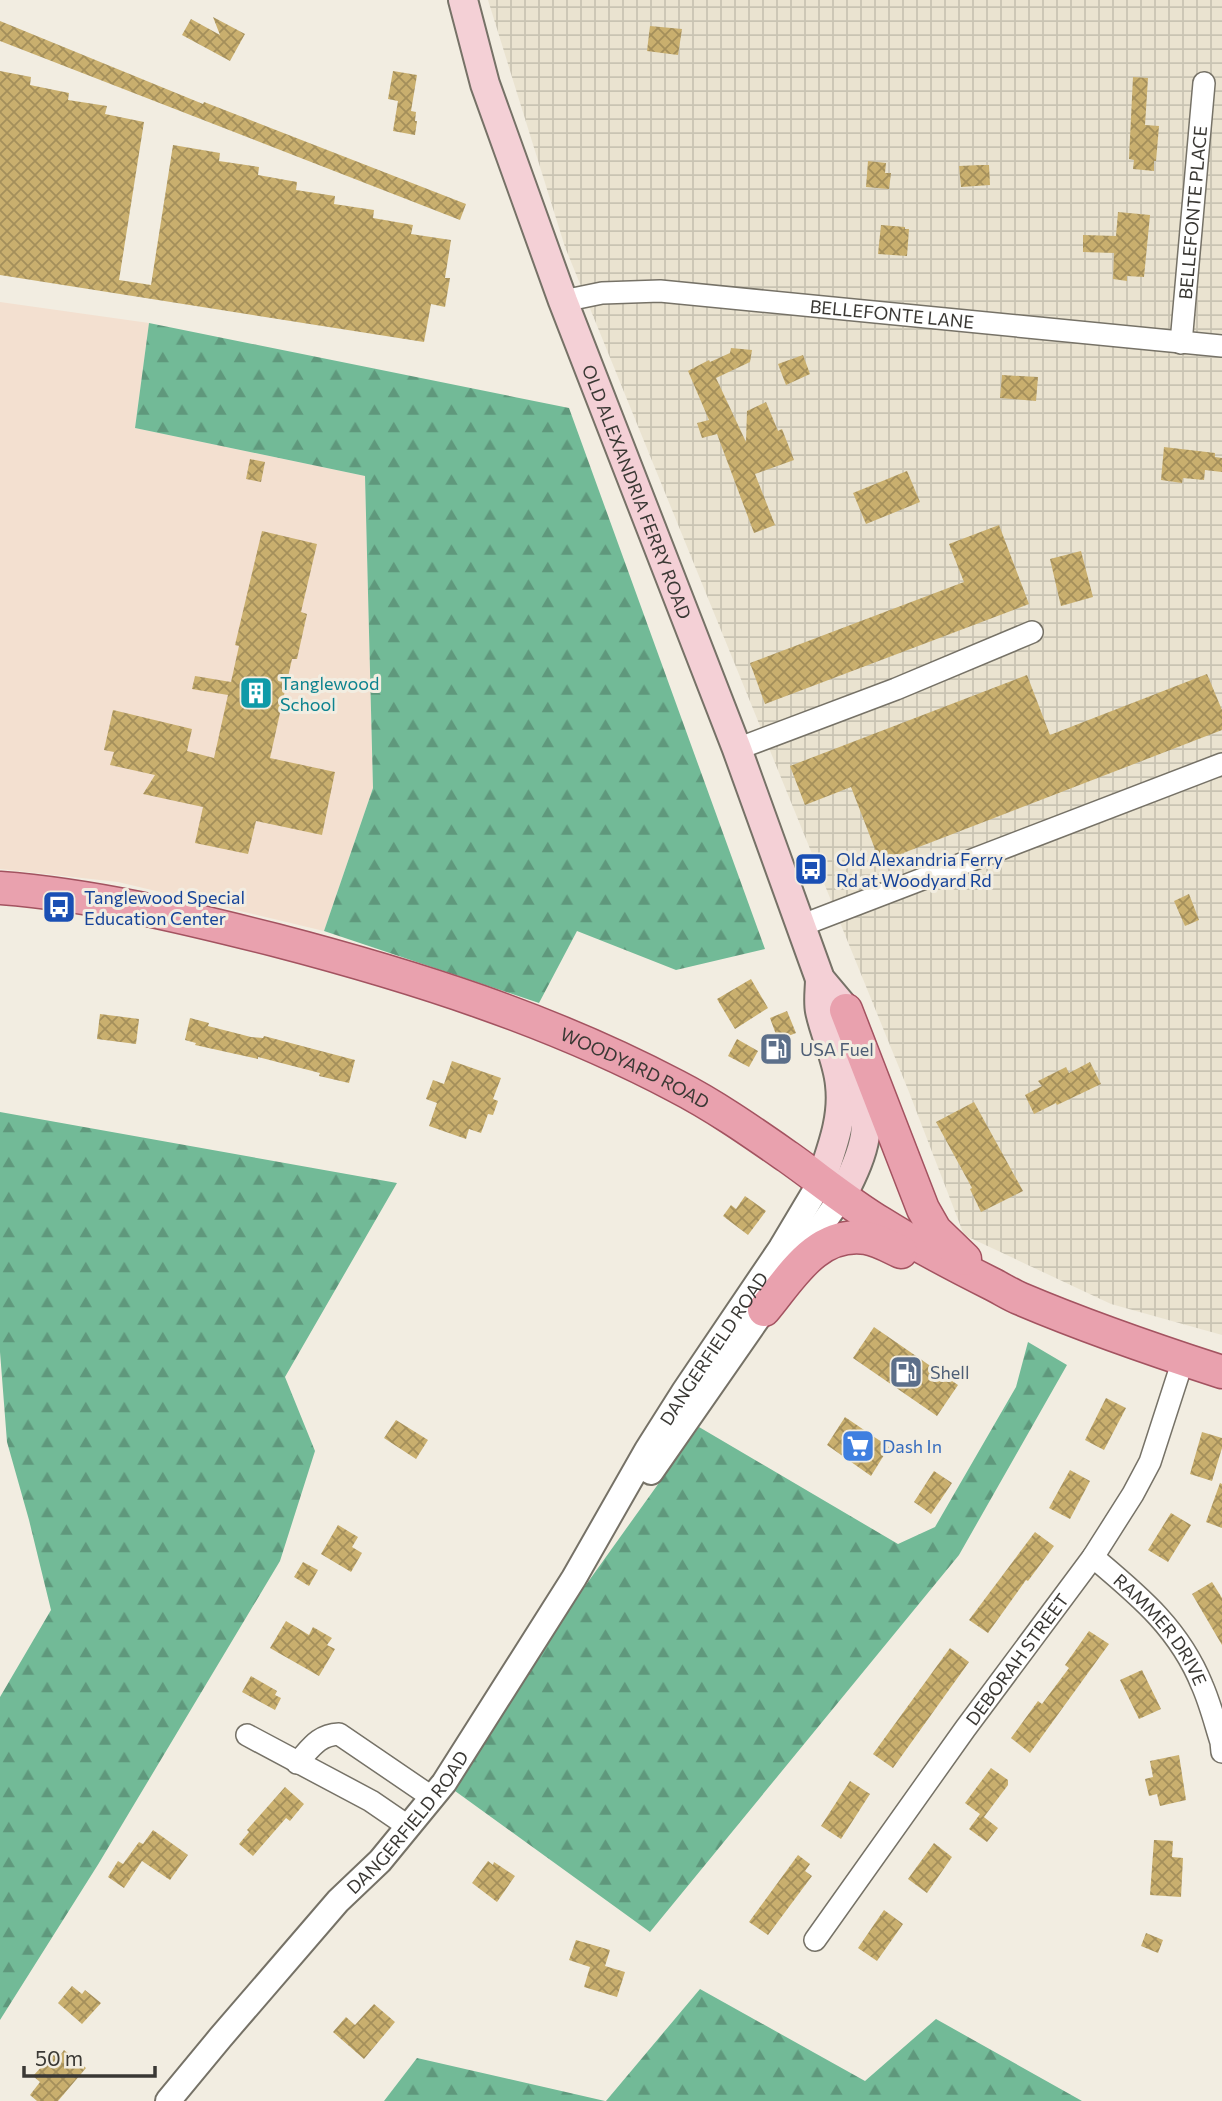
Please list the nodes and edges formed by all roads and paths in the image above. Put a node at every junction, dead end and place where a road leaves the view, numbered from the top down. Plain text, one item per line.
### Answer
1 (463, 0) edge
2 (1204, 83) dead end
3 (563, 301) junction
4 (1181, 343) junction
5 (1222, 346) edge
6 (1032, 632) dead end
7 (737, 749) junction
8 (1222, 764) edge
9 (0, 888) edge
10 (800, 926) junction
11 (820, 979) junction
12 (846, 1010) junction
13 (831, 1189) junction
14 (998, 1287) junction
15 (764, 1310) junction
16 (1183, 1360) junction
17 (1222, 1372) edge
18 (610, 1517) junction
19 (1093, 1557) junction
20 (247, 1735) dead end
21 (1222, 1752) edge
22 (297, 1763) junction
23 (433, 1798) junction
24 (409, 1827) junction
25 (815, 1940) dead end
26 (168, 2101) edge

1 - 3 main road, OLD ALEXANDRIA FERRY ROAD
2 - 4 street, BELLEFONTE PLACE
3 - 4 street, BELLEFONTE LANE
3 - 7 main road, OLD ALEXANDRIA FERRY ROAD
4 - 5 street, BELLEFONTE LANE
6 - 7 street
7 - 10 main road, OLD ALEXANDRIA FERRY ROAD
8 - 10 street
9 - 13 main road, WOODYARD ROAD
10 - 11 main road, OLD ALEXANDRIA FERRY ROAD
11 - 12 main road, OLD ALEXANDRIA FERRY ROAD
11 - 13 main road, OLD ALEXANDRIA FERRY ROAD
12 - 13 main road, OLD ALEXANDRIA FERRY ROAD
12 - 14 main road
13 - 14 main road, WOODYARD ROAD
13 - 15 street, DANGERFIELD ROAD
13 - 18 street, DANGERFIELD ROAD
14 - 15 main road
14 - 16 main road, WOODYARD ROAD
15 - 18 street, DANGERFIELD ROAD
16 - 17 main road, WOODYARD ROAD
16 - 19 street, DEBORAH STREET
18 - 23 street, DANGERFIELD ROAD
19 - 21 street, RAMMER DRIVE
19 - 25 street, DEBORAH STREET
20 - 22 street
22 - 23 street
22 - 24 street
23 - 24 street, DANGERFIELD ROAD
24 - 26 street, DANGERFIELD ROAD

